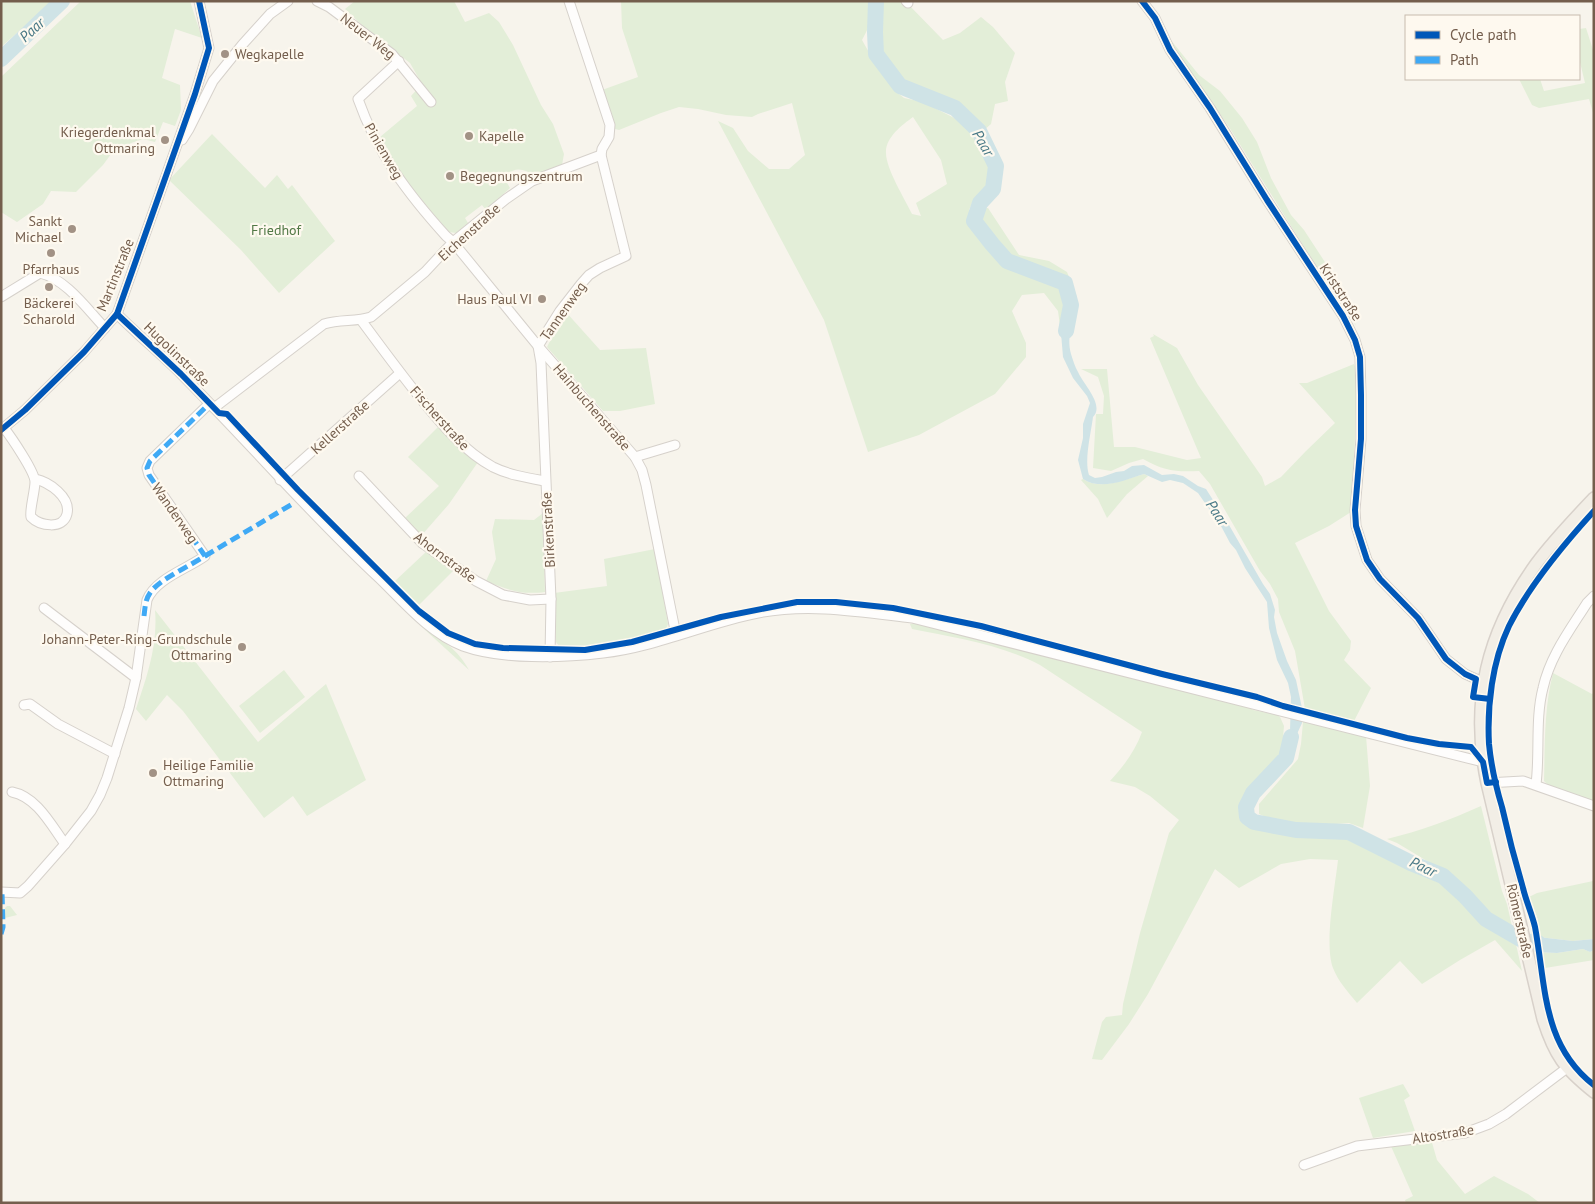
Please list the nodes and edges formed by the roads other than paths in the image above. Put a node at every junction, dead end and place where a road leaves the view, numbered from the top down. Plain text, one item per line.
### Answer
1 (199, 1) edge
2 (288, 1) edge
3 (317, 1) edge
4 (569, 1) edge
5 (1142, 1) edge
6 (399, 61) junction
7 (431, 102) dead end
8 (173, 153) junction
9 (601, 155) junction
10 (454, 242) junction
11 (1, 297) edge
12 (116, 314) junction
13 (361, 320) junction
14 (105, 328) junction
15 (538, 346) junction
16 (400, 373) junction
17 (542, 403) joint
18 (211, 406) junction
19 (3, 429) edge
20 (675, 445) dead end
21 (635, 457) junction
22 (359, 476) dead end
23 (35, 479) junction
24 (280, 480) junction
25 (545, 481) junction
26 (1594, 498) edge
27 (1594, 596) edge
28 (551, 598) junction
29 (44, 608) dead end
30 (676, 635) junction
31 (550, 657) junction
32 (136, 678) junction
33 (1483, 682) junction
34 (24, 705) dead end
35 (115, 754) junction
36 (1482, 762) junction
37 (1487, 783) junction
38 (1536, 784) junction
39 (12, 792) dead end
40 (1594, 806) edge
41 (65, 844) junction
42 (1, 892) edge
43 (1567, 1068) junction
44 (1594, 1092) edge
45 (1304, 1165) dead end

1 - 8 street, Martinstraße
2 - 8 street
3 - 6 street, Neuer Weg
4 - 9 street
5 - 33 street, Kriststraße
6 - 7 street, Neuer Weg
6 - 10 street, Pinienweg
8 - 12 street, Martinstraße
9 - 10 street, Eichenstraße
9 - 15 street, Tannenweg
10 - 13 street, Eichenstraße
10 - 15 street, Hainbuchenstraße
11 - 14 street
12 - 14 street, Martinstraße
12 - 18 street, Hugolinstraße
13 - 16 street, Fischerstraße
13 - 18 street, Eichenstraße
14 - 19 street, Martinstraße
15 - 17 street, Tannenweg
15 - 21 street, Hainbuchenstraße
16 - 24 street, Kellerstraße
16 - 25 street, Fischerstraße
17 - 25 street, Birkenstraße
18 - 24 street, Hugolinstraße
18 - 32 street, Wanderweg
19 - 23 street
20 - 21 street, Hainbuchenstraße
21 - 30 street, Hainbuchenstraße
22 - 28 street, Ahornstraße
23 - 23 street
24 - 31 street, Hugolinstraße
25 - 28 street, Birkenstraße
26 - 33 main road, Römerstraße
27 - 38 street
28 - 31 street, Birkenstraße
29 - 32 street
30 - 31 street, Hugolinstraße
30 - 36 street, Hugolinstraße
32 - 35 street, Wanderweg
33 - 36 main road, Römerstraße
34 - 35 street
35 - 41 street, Wanderweg
36 - 37 main road, Römerstraße
37 - 38 street
37 - 43 main road, Römerstraße
38 - 40 street
39 - 41 street
41 - 42 street, Wanderweg
43 - 44 main road, Römerstraße
43 - 45 street, Altostraße

